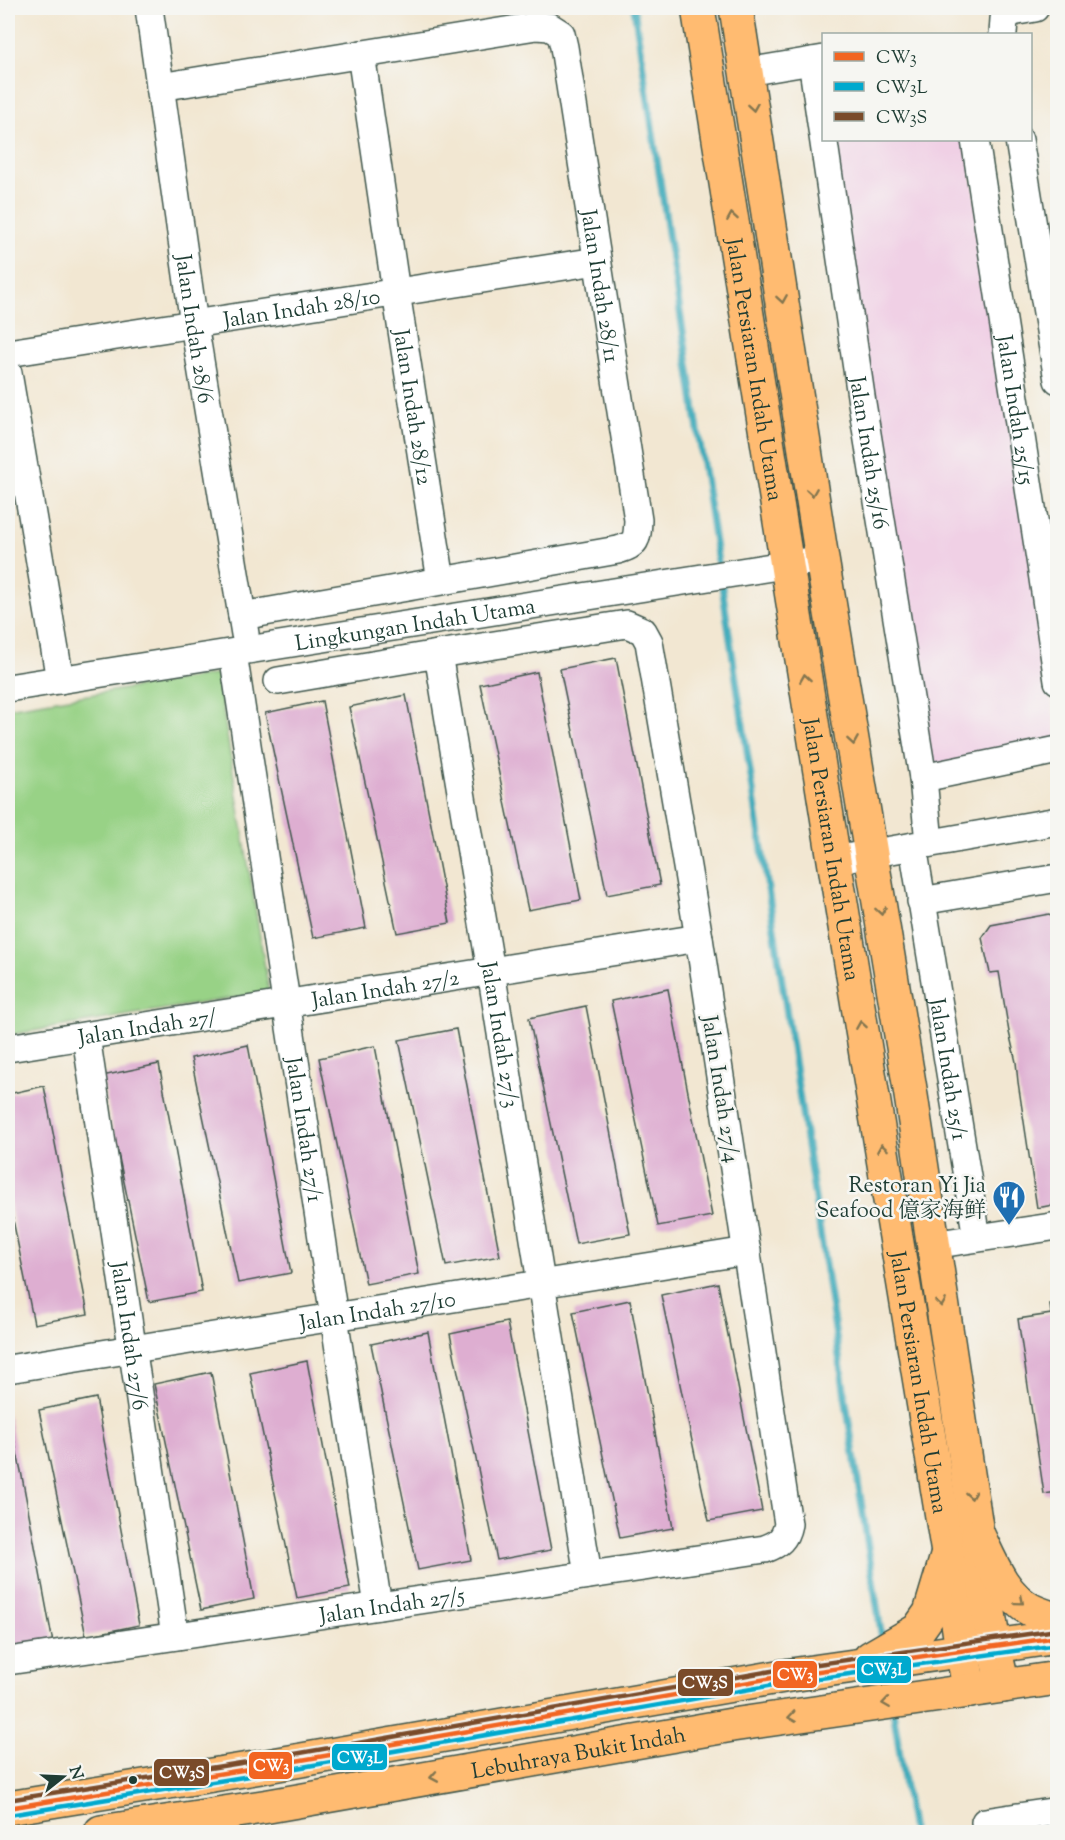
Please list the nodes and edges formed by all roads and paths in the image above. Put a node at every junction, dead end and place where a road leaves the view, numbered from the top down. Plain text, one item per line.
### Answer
1 (149, 8) edge
2 (698, 8) edge
3 (736, 8) edge
4 (1035, 8) edge
5 (1002, 33) edge
6 (361, 54) junction
7 (818, 60) edge
8 (747, 72) junction
9 (160, 87) junction
10 (822, 92) edge
11 (828, 141) edge
12 (975, 141) edge
13 (1019, 141) edge
14 (597, 261) junction
15 (1050, 290) edge
16 (396, 292) junction
17 (194, 324) junction
18 (8, 353) edge
19 (8, 374) edge
20 (1058, 380) edge
21 (822, 559) junction
22 (787, 565) junction
23 (441, 581) junction
24 (242, 616) junction
25 (240, 652) junction
26 (438, 654) junction
27 (60, 680) junction
28 (278, 681) dead end
29 (1058, 681) edge
30 (8, 688) edge
31 (1058, 750) edge
32 (923, 778) junction
33 (1058, 821) edge
34 (921, 844) junction
35 (871, 853) junction
36 (834, 860) junction
37 (1058, 879) edge
38 (921, 901) junction
39 (699, 938) junction
40 (491, 971) junction
41 (286, 1004) junction
42 (86, 1036) junction
43 (8, 1048) edge
44 (1058, 1226) edge
45 (977, 1238) junction
46 (932, 1245) junction
47 (747, 1251) junction
48 (542, 1284) junction
49 (334, 1317) junction
50 (132, 1349) junction
51 (8, 1369) edge
52 (978, 1535) junction
53 (777, 1545) joint
54 (948, 1553) junction
55 (588, 1575) junction
56 (378, 1606) junction
57 (1058, 1620) edge
58 (175, 1636) junction
59 (1058, 1637) edge
60 (917, 1644) junction
61 (994, 1646) junction
62 (962, 1651) junction
63 (8, 1661) edge
64 (1058, 1678) edge
65 (1003, 1686) junction
66 (970, 1691) junction
67 (8, 1808) edge
68 (1058, 1811) edge
69 (986, 1827) edge
70 (101, 1833) edge

1 - 9 street, Jalan Indah 28/6
22 -> 2 main road, Jalan Persiaran Indah Utama
3 - 8 main road, Jalan Persiaran Indah Utama
4 - 5 street
6 - 9 street
6 - 14 street, Jalan Indah 28/11
6 - 16 street, Jalan Indah 28/12
7 - 8 street
7 - 10 street, Jalan Indah 25/16
8 -> 21 main road, Jalan Persiaran Indah Utama
9 - 17 street, Jalan Indah 28/6
11 - 32 street, Jalan Indah 25/16
12 - 29 street, Jalan Indah 25/15
13 - 15 street
14 - 16 street, Jalan Indah 28/10
14 - 23 street, Jalan Indah 28/11
15 - 20 street
16 - 17 street, Jalan Indah 28/10
16 - 23 street, Jalan Indah 28/12
17 - 18 street, Jalan Indah 28/10
17 - 24 street, Jalan Indah 28/6
19 - 27 street
21 - 22 street, Lingkungan Indah Utama
21 -> 35 main road, Jalan Persiaran Indah Utama
22 - 25 street, Lingkungan Indah Utama
36 -> 22 main road, Jalan Persiaran Indah Utama
23 - 24 street
24 - 25 street, Jalan Indah 28/6
25 - 27 street, Lingkungan Indah Utama
25 - 41 street, Jalan Indah 27/1
26 - 28 street
26 - 39 street, Jalan Indah 27/4
26 - 40 street, Jalan Indah 27/3
27 - 30 street, Lingkungan Indah Utama
31 - 32 street
32 - 34 street, Jalan Indah 25/16
33 - 34 street
34 - 35 street
34 - 38 street, Jalan Indah 25/1
35 - 36 street
35 -> 46 main road, Jalan Persiaran Indah Utama
54 -> 36 main road, Jalan Persiaran Indah Utama
37 - 38 street
38 - 45 street, Jalan Indah 25/1
39 - 40 street, Jalan Indah 27/2
39 - 47 street, Jalan Indah 27/4
40 - 41 street, Jalan Indah 27/2
40 - 48 street, Jalan Indah 27/3
41 - 42 street, Jalan Indah 27/
41 - 49 street, Jalan Indah 27/1
42 - 43 street, Jalan Indah 27/
42 - 50 street, Jalan Indah 27/6
44 - 45 street
45 - 46 street
46 -> 52 main road, Jalan Persiaran Indah Utama
47 - 48 street, Jalan Indah 27/10
47 - 53 street, Jalan Indah 27/4
48 - 49 street, Jalan Indah 27/10
48 - 55 street, Jalan Indah 27/3
49 - 50 street, Jalan Indah 27/10
49 - 56 street, Jalan Indah 27/1
50 - 51 street, Jalan Indah 27/10
50 - 58 street, Jalan Indah 27/6
52 -> 57 main road
52 - 61 main road, Jalan Persiaran Indah Utama
53 - 55 street, Jalan Indah 27/5
54 - 60 main road
54 - 62 main road, Jalan Persiaran Indah Utama
55 - 56 street, Jalan Indah 27/5
56 - 58 street, Jalan Indah 27/5
58 - 63 street, Jalan Indah 27/5
59 - 61 main road
60 - 62 main road
60 - 67 main road, Lebuhraya Bukit Indah
61 - 62 main road
61 - 65 main road, Jalan Persiaran Indah Utama
62 - 66 main road, Jalan Persiaran Indah Utama
64 - 65 main road, Lebuhraya Bukit Indah
65 - 66 main road, Lebuhraya Bukit Indah
66 -> 70 main road, Lebuhraya Bukit Indah
68 - 69 street

